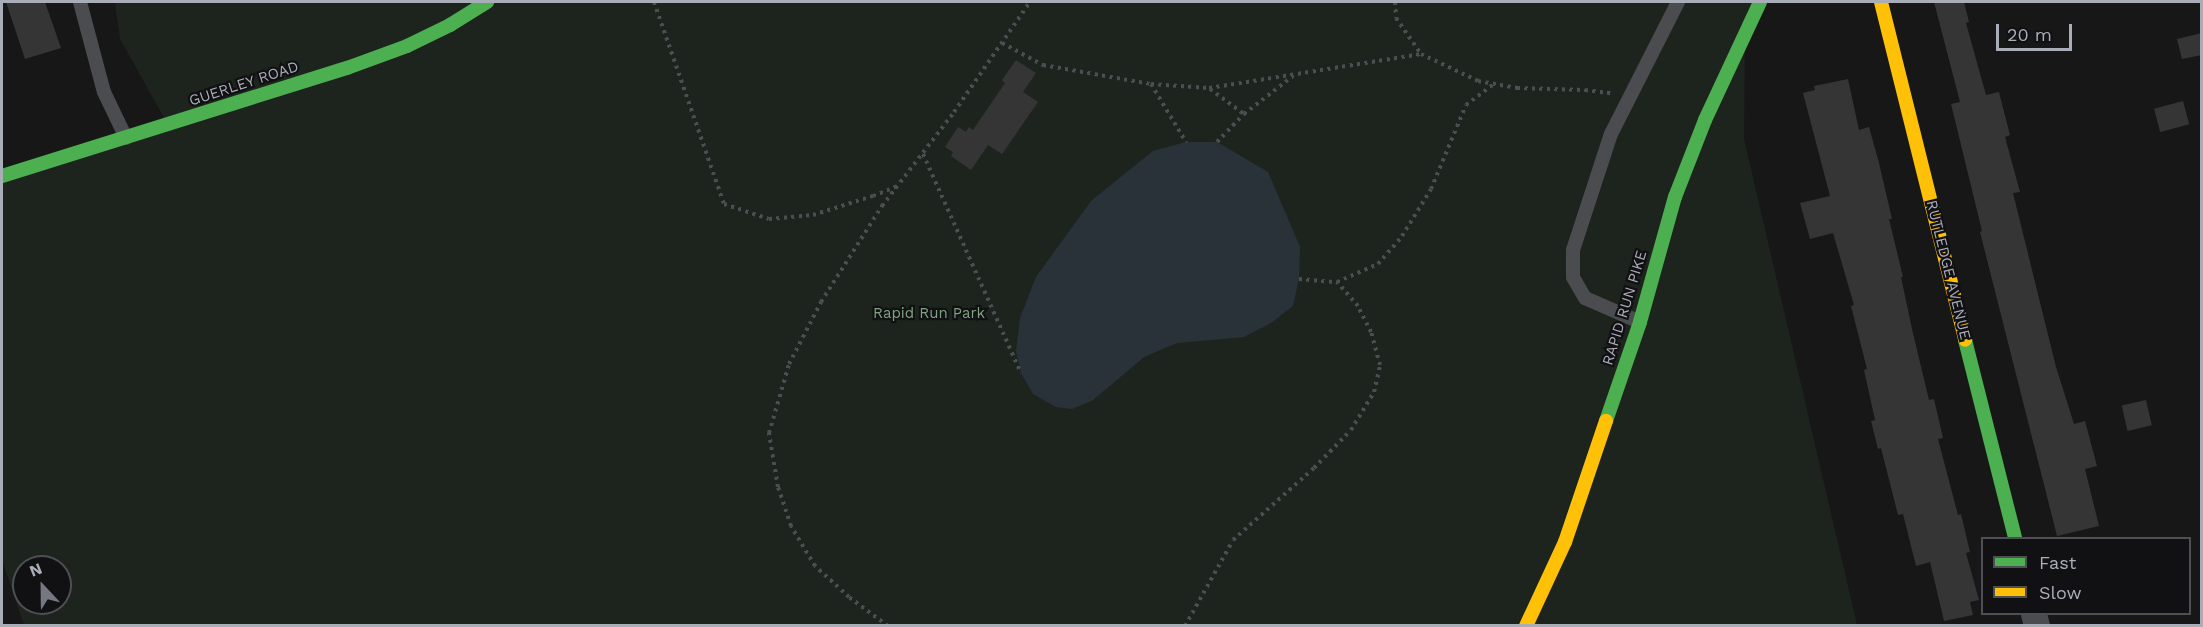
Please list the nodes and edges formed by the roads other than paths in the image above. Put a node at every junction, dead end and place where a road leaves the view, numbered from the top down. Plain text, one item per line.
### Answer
1 (80, 2) edge
2 (487, 2) edge
3 (1678, 2) edge
4 (1760, 2) edge
5 (1881, 2) edge
6 (126, 138) junction
7 (2, 176) edge
8 (1640, 322) junction
9 (2015, 537) edge
10 (1526, 626) edge

1 - 6 lane
2 - 6 street, GUERLEY ROAD
3 - 8 lane
4 - 8 street, RAPID RUN PIKE
5 - 9 street, RUTLEDGE AVENUE
6 - 7 street, GUERLEY ROAD
8 - 10 street, RAPID RUN PIKE

